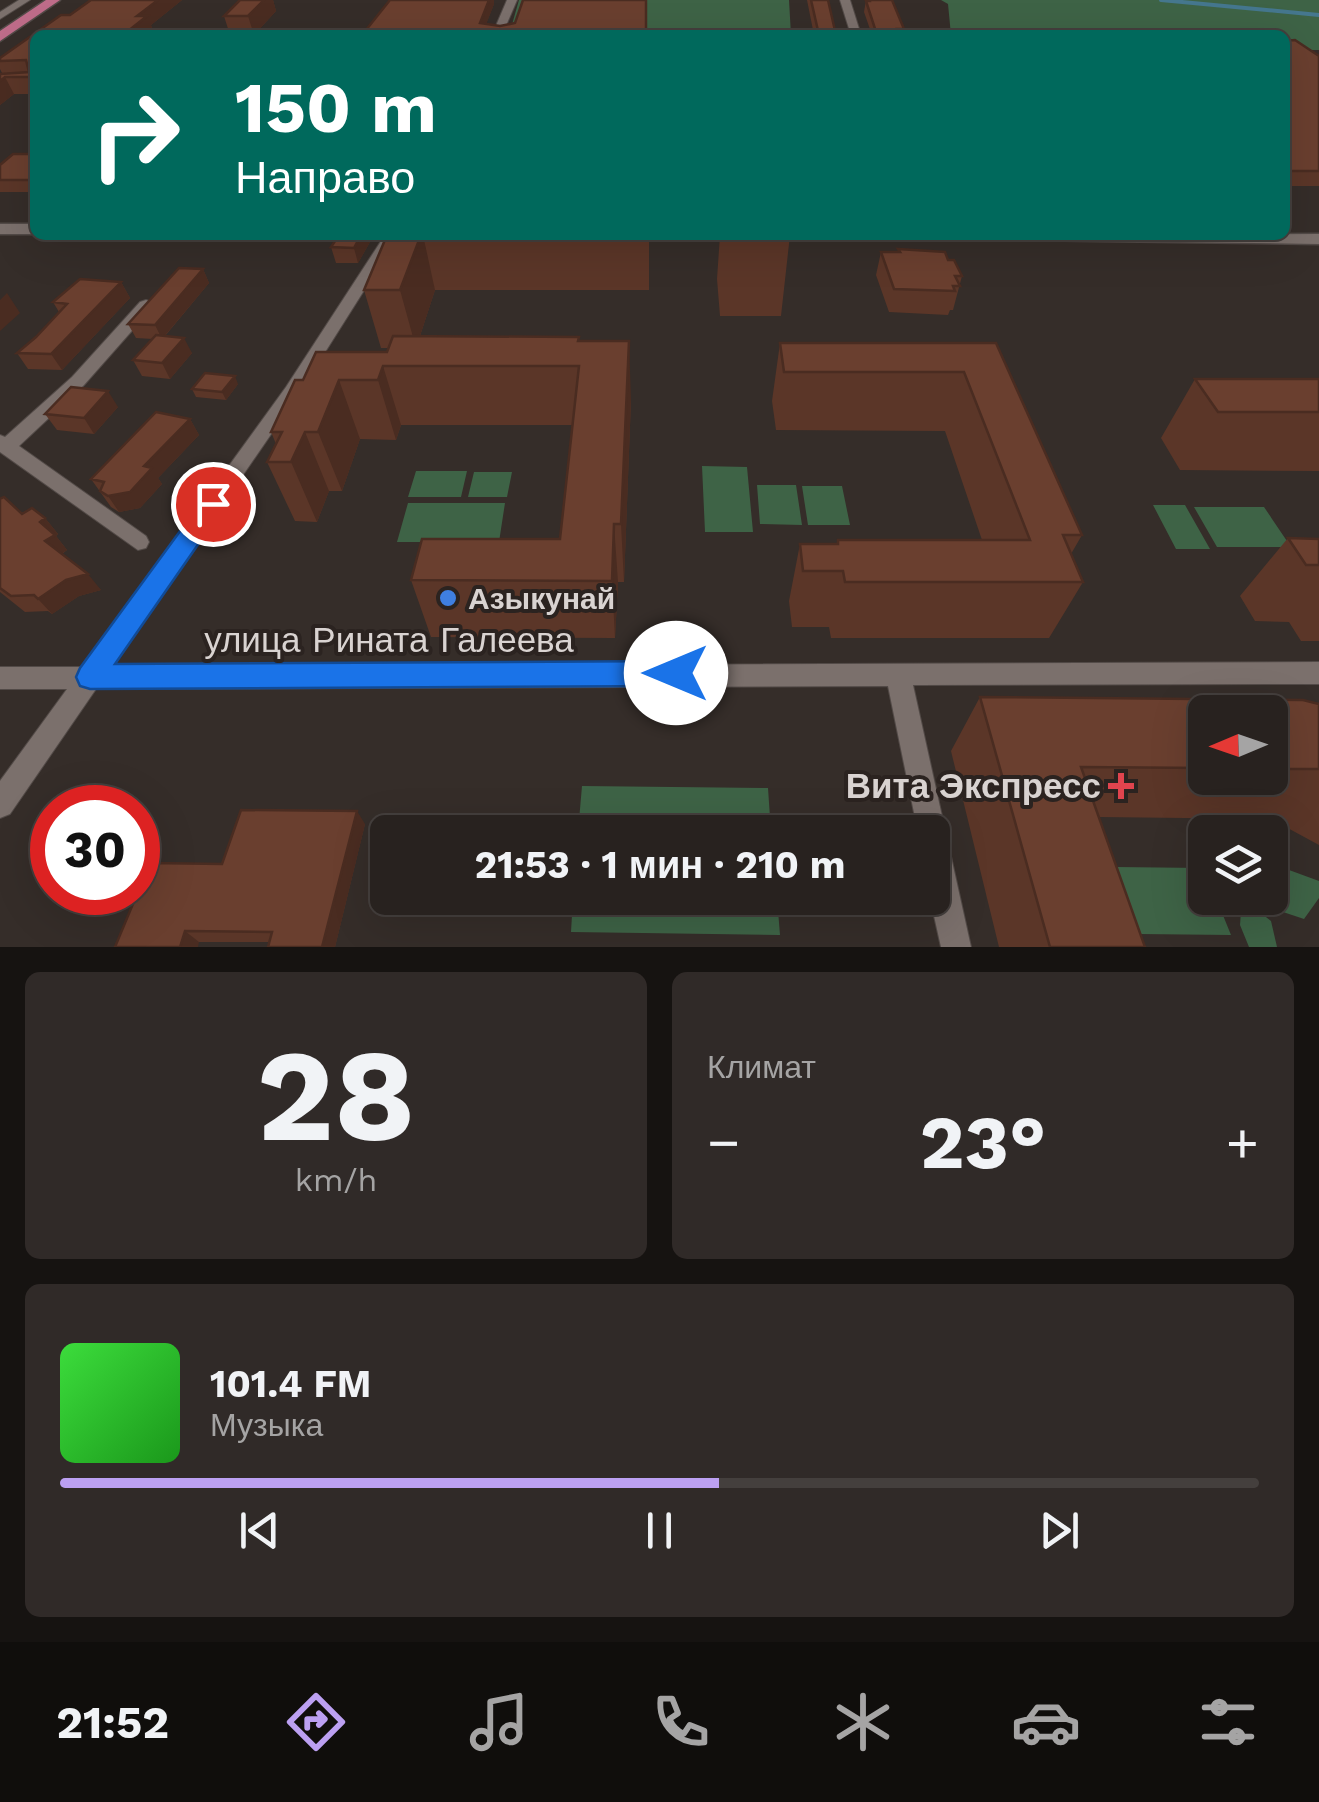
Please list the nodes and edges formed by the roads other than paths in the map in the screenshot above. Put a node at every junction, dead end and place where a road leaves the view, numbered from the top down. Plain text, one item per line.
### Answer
1 (25, 0) edge
2 (54, 0) edge
3 (512, 0) edge
4 (846, 0) edge
5 (0, 16) edge
6 (498, 30) edge
7 (855, 30) edge
8 (0, 37) edge
9 (0, 229) edge
10 (30, 230) edge
11 (1290, 239) edge
12 (1319, 239) edge
13 (389, 240) edge
14 (156, 294) edge
15 (4, 444) edge
16 (138, 542) dead end
17 (1319, 673) edge
18 (898, 674) junction
19 (90, 677) junction
20 (0, 678) edge
21 (0, 804) edge
22 (928, 815) edge
23 (949, 915) edge
24 (956, 947) edge

1 - 5 street
2 - 8 main road
3 - 6 street
4 - 7 street
9 - 10 street
11 - 12 street
13 - 19 street
14 - 15 street
15 - 16 street
17 - 18 street, улица Рината Галеева
18 - 19 street, улица Рината Галеева
18 - 22 street
19 - 20 street, улица Рината Галеева
19 - 21 street
23 - 24 street

